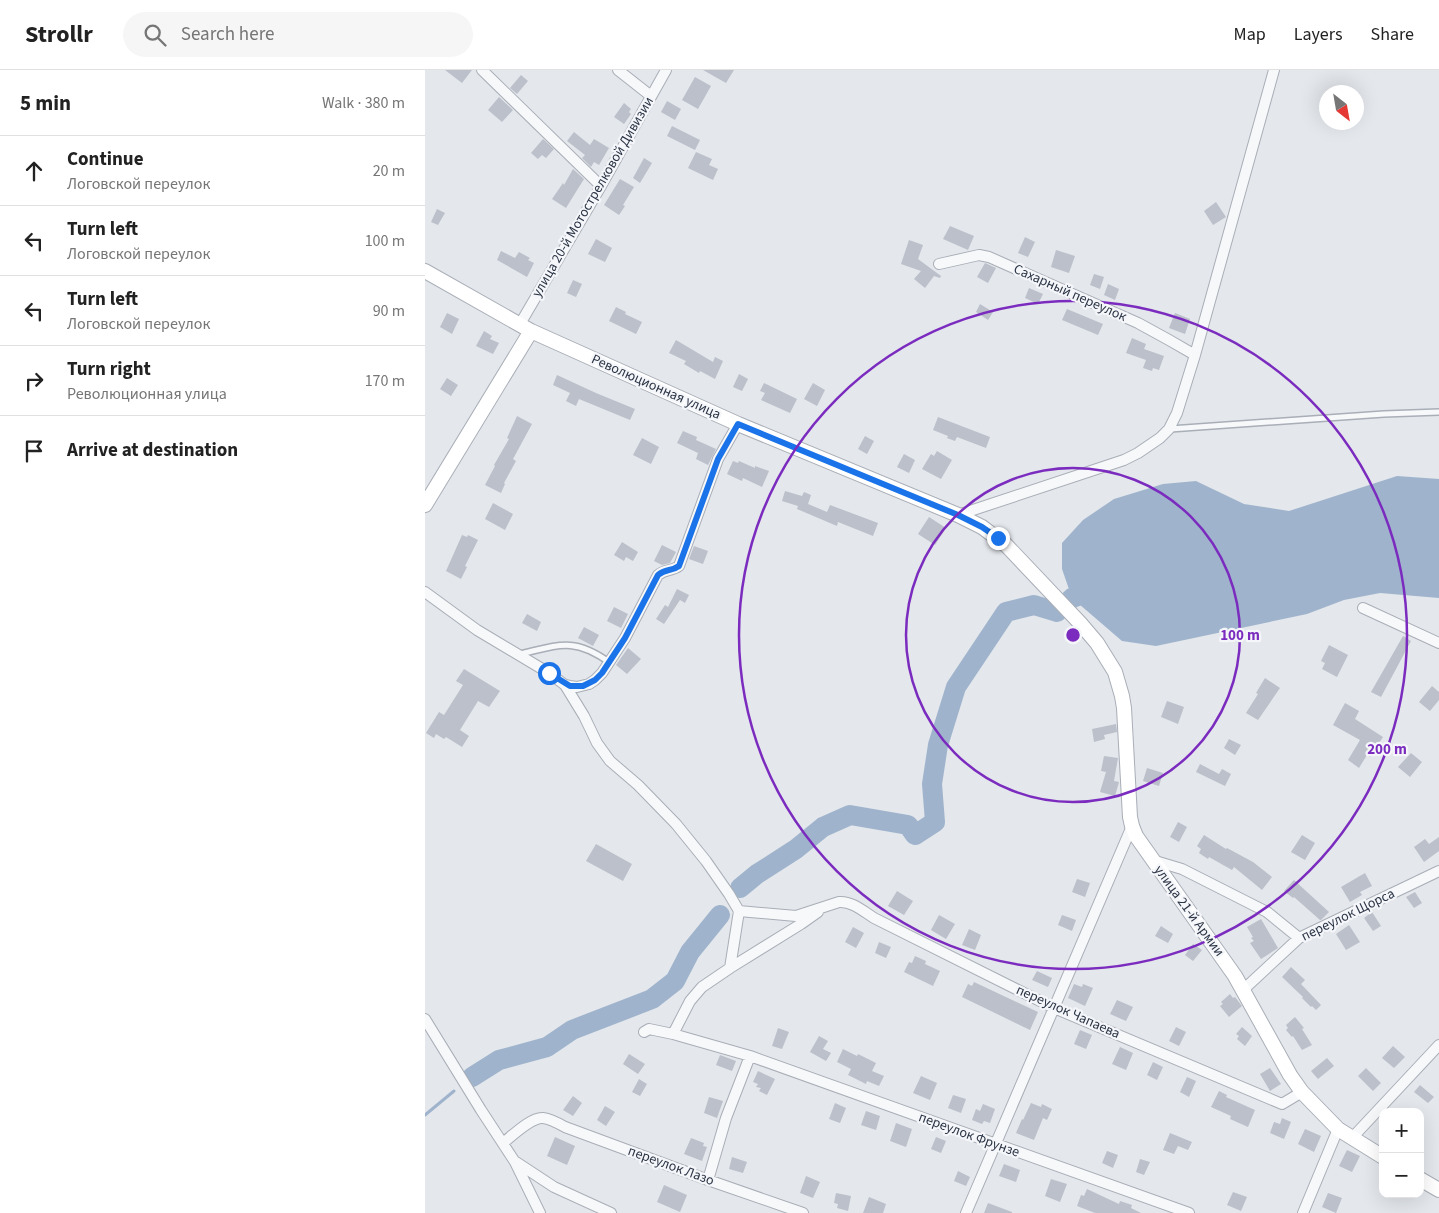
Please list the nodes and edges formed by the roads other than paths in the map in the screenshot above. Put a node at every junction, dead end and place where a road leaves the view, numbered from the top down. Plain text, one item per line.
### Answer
1 (482, 70) edge
2 (618, 70) edge
3 (666, 70) edge
4 (1274, 70) edge
5 (651, 96) junction
6 (601, 186) junction
7 (939, 264) dead end
8 (425, 271) edge
9 (525, 328) junction
10 (1195, 356) junction
11 (1439, 412) edge
12 (738, 424) junction
13 (1169, 429) junction
14 (425, 505) edge
15 (958, 515) junction
16 (425, 592) edge
17 (1363, 608) dead end
18 (1080, 622) joint
19 (1439, 644) edge
20 (518, 654) junction
21 (609, 663) junction
22 (565, 685) junction
23 (1132, 826) junction
24 (1152, 860) junction
25 (1439, 871) edge
26 (825, 907) junction
27 (739, 911) junction
28 (1299, 938) junction
29 (730, 968) junction
30 (1243, 990) junction
31 (1054, 1008) junction
32 (425, 1019) edge
33 (644, 1032) dead end
34 (673, 1034) junction
35 (1439, 1045) edge
36 (750, 1056) junction
37 (1301, 1092) junction
38 (1338, 1129) junction
39 (1352, 1138) junction
40 (503, 1143) junction
41 (995, 1145) junction
42 (1379, 1155) edge
43 (515, 1162) junction
44 (708, 1180) junction
45 (1424, 1181) edge
46 (1439, 1190) edge
47 (540, 1213) edge
48 (611, 1213) edge
49 (803, 1213) edge
50 (966, 1213) edge
51 (1189, 1213) edge
52 (1303, 1213) edge

1 - 6 street
2 - 5 street
3 - 5 street, улица 20-й Мотострелковой Дивизии
4 - 10 street
5 - 6 street, улица 20-й Мотострелковой Дивизии
6 - 9 street, улица 20-й Мотострелковой Дивизии
7 - 10 street, Сахарный переулок
8 - 9 main road, Революционная улица
9 - 12 main road, Революционная улица
9 - 14 main road, улица 20-й Мотострелковой Дивизии
10 - 13 street
11 - 13 lane
12 - 15 main road, Революционная улица
12 - 21 street
13 - 15 street
15 - 18 main road, Революционная улица
16 - 20 street
17 - 19 street
18 - 23 main road, улица 21-й Армии
20 - 21 lane
20 - 22 street
21 - 22 street
22 - 27 street
23 - 24 main road, улица 21-й Армии
23 - 31 street
24 - 28 street
24 - 30 main road, улица 21-й Армии
25 - 28 street, переулок Щорса
26 - 27 street
26 - 29 street
26 - 31 street, переулок Чапаева
27 - 29 street
28 - 30 street, переулок Щорса
29 - 34 street
30 - 37 main road, улица 21-й Армии
31 - 37 street, переулок Чапаева
31 - 41 street
32 - 40 street
33 - 34 street, переулок Фрунзе
34 - 36 street, переулок Фрунзе
35 - 39 street
36 - 41 street, переулок Фрунзе
36 - 44 street
37 - 38 main road, улица 21-й Армии
38 - 39 main road, улица 21-й Армии
38 - 52 street
39 - 42 main road, улица 21-й Армии
40 - 43 street
40 - 44 street, переулок Лазо
41 - 50 street
41 - 51 street, переулок Фрунзе
43 - 47 street
43 - 48 street
44 - 49 street, переулок Лазо
45 - 46 main road

